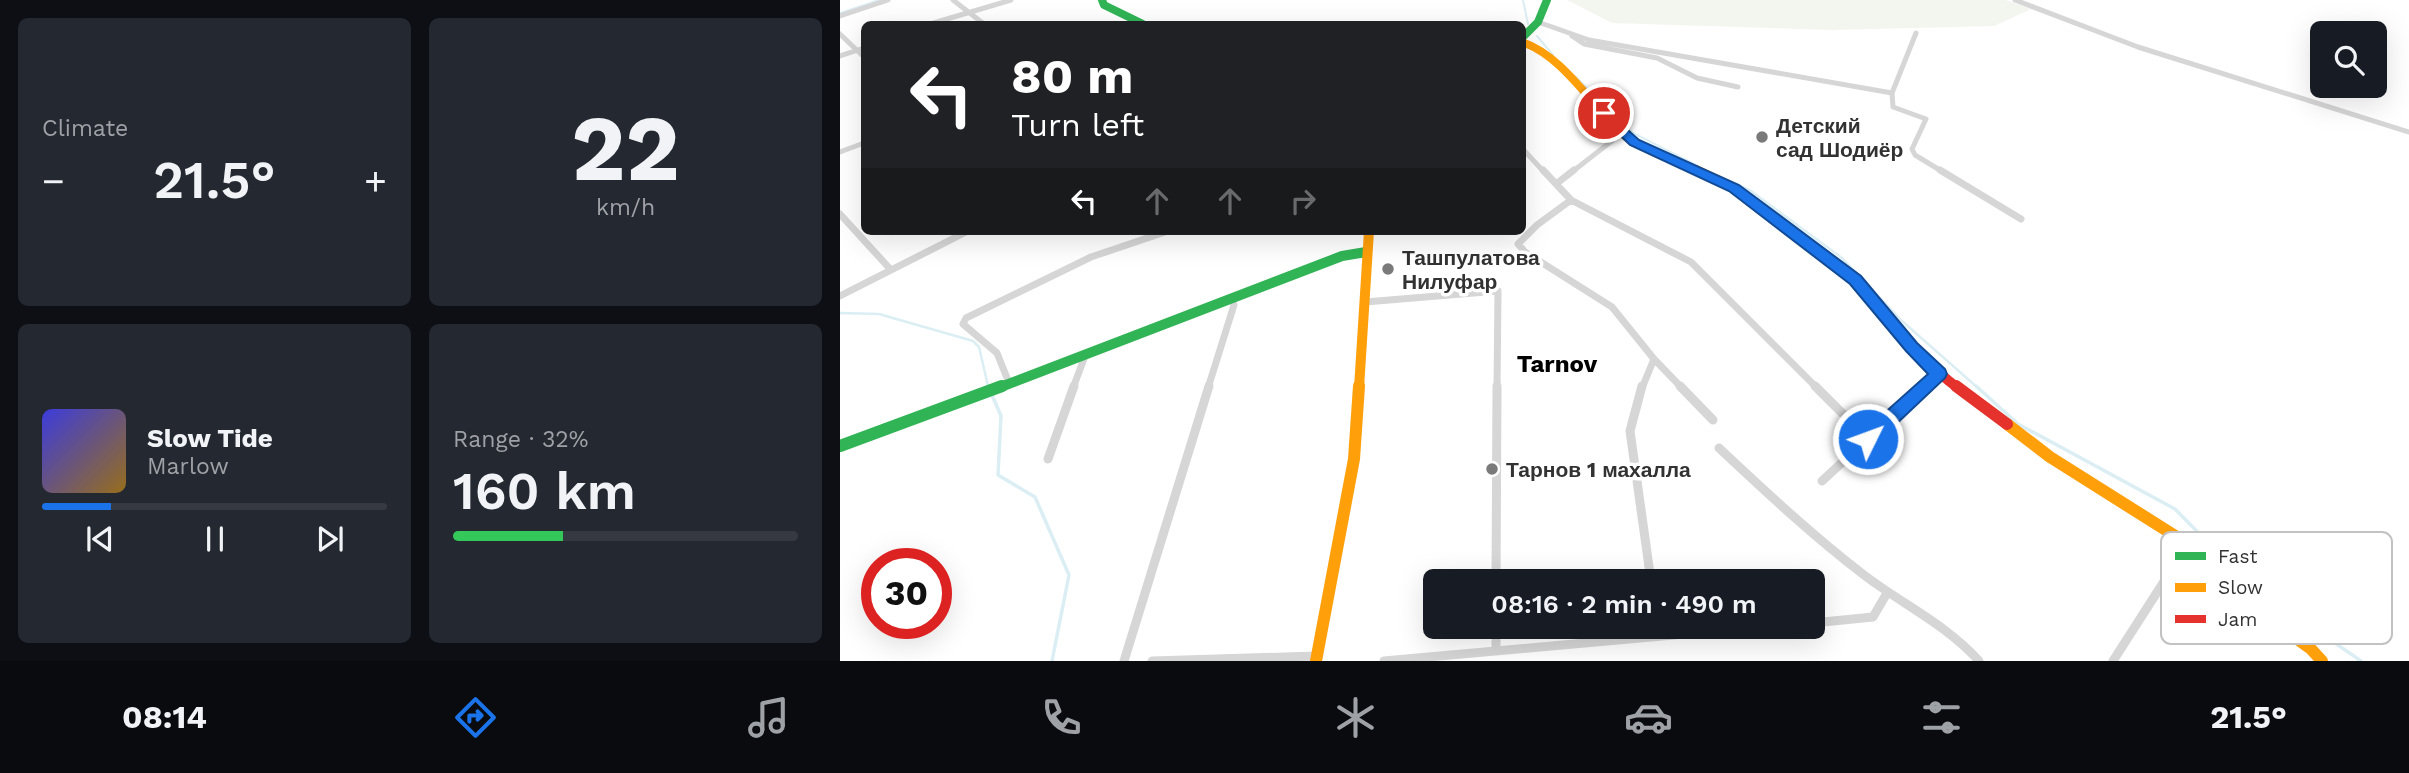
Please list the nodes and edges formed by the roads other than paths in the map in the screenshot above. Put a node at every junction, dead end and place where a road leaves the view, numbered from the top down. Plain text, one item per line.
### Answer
1 (888, 0) edge
2 (953, 0) edge
3 (1011, 0) edge
4 (1102, 0) edge
5 (1547, 0) edge
6 (2015, 0) edge
7 (967, 13) junction
8 (840, 16) edge
9 (940, 21) edge
10 (979, 21) edge
11 (1137, 21) edge
12 (1538, 22) junction
13 (1916, 33) dead end
14 (840, 34) edge
15 (1526, 36) edge
16 (1572, 36) junction
17 (1526, 42) edge
18 (861, 49) edge
19 (857, 50) junction
20 (861, 54) edge
21 (840, 56) edge
22 (1738, 88) dead end
23 (1892, 93) junction
24 (2409, 132) edge
25 (1622, 133) junction
26 (861, 144) edge
27 (840, 152) edge
28 (1526, 152) edge
29 (1556, 184) junction
30 (1570, 200) junction
31 (840, 214) edge
32 (2021, 219) dead end
33 (960, 235) edge
34 (1156, 235) edge
35 (1368, 235) edge
36 (1366, 252) junction
37 (891, 270) junction
38 (840, 296) edge
39 (1231, 298) junction
40 (1365, 302) junction
41 (1085, 356) junction
42 (1654, 359) junction
43 (1939, 374) junction
44 (1004, 385) junction
45 (1713, 419) dead end
46 (1868, 439) junction
47 (840, 446) edge
48 (1719, 448) dead end
49 (1048, 459) dead end
50 (1822, 481) dead end
51 (2169, 532) edge
52 (1496, 569) edge
53 (1649, 569) edge
54 (2161, 586) edge
55 (1887, 593) junction
56 (1825, 622) edge
57 (1496, 639) edge
58 (1647, 639) edge
59 (2304, 644) edge
60 (1496, 651) junction
61 (1316, 659) edge
62 (1124, 661) edge
63 (1152, 661) edge
64 (1384, 661) edge
65 (1979, 661) edge
66 (2113, 661) edge
67 (2322, 661) edge

1 - 8 street
2 - 7 street
3 - 7 street
4 - 11 street
5 - 12 street
6 - 24 street
7 - 9 street
7 - 10 street
12 - 15 street
12 - 16 street
13 - 23 street
14 - 19 street
16 - 22 street
16 - 23 street
17 - 25 street
18 - 19 street
19 - 20 street
19 - 21 street
23 - 32 street
25 - 29 street
25 - 43 street
26 - 27 street
28 - 29 street
29 - 30 street
30 - 42 street
30 - 46 street
31 - 37 street
33 - 37 street
34 - 44 street
35 - 36 street
36 - 39 street
36 - 40 street
37 - 38 street
39 - 41 street
39 - 62 street
40 - 52 street
40 - 61 street
41 - 44 street
41 - 49 street
42 - 45 street
42 - 53 street
43 - 46 street
43 - 51 street
44 - 47 street
46 - 50 street
48 - 55 street
54 - 66 street
55 - 56 street
55 - 65 street
57 - 60 street
58 - 60 street
59 - 67 street
60 - 64 street
61 - 63 street

